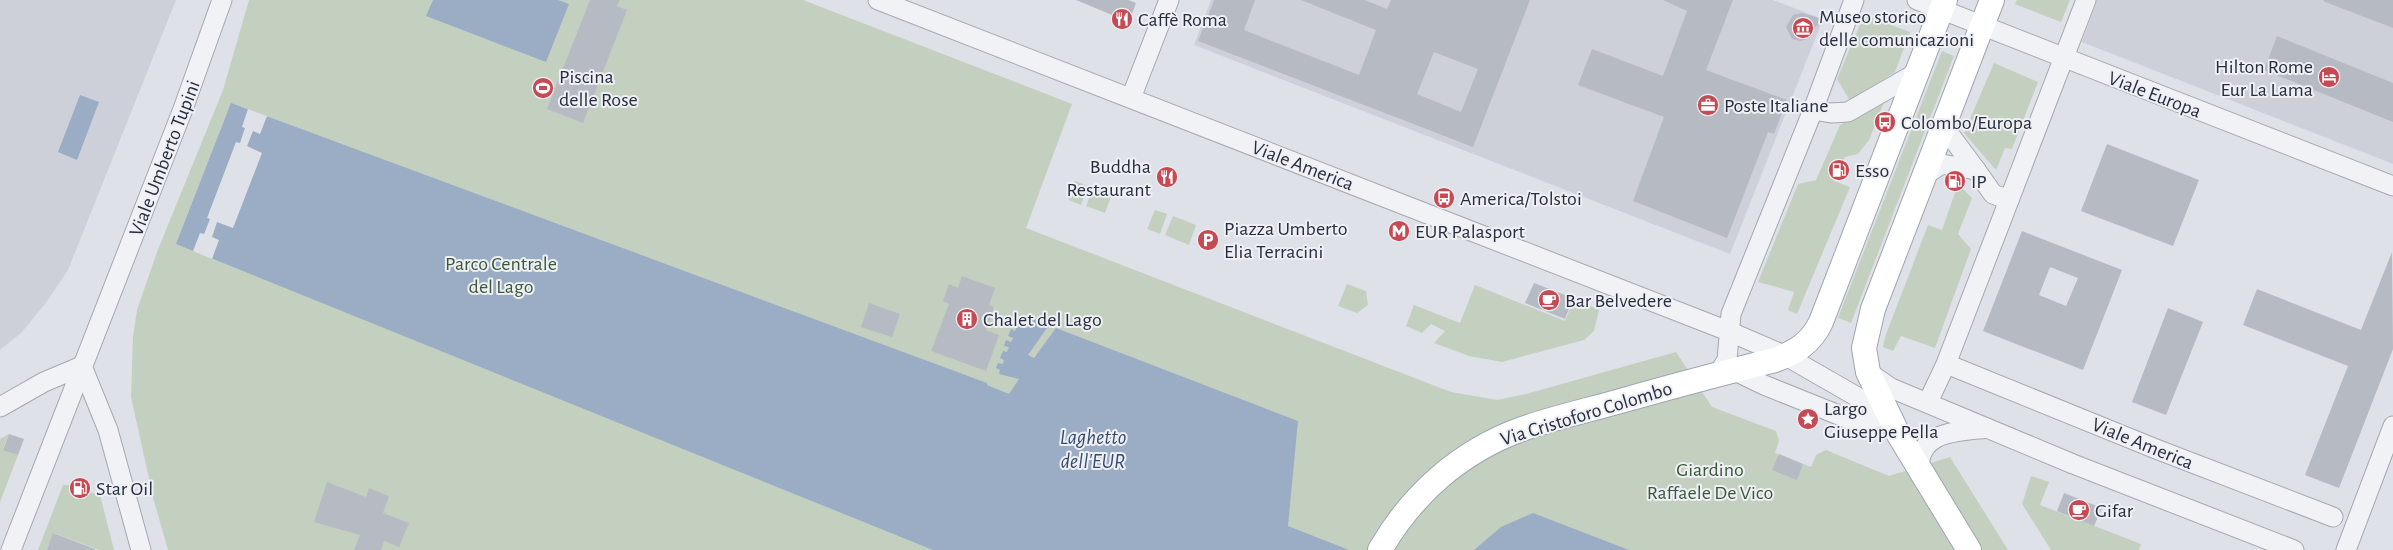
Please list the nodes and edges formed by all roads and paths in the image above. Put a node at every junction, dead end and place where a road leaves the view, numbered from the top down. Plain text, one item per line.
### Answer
1 (222, 0) edge
2 (878, 0) edge
3 (1169, 0) edge
4 (1854, 0) edge
5 (1917, 0) edge
6 (1992, 0) edge
7 (2086, 0) edge
8 (1943, 4) edge
9 (1983, 25) junction
10 (2064, 59) junction
11 (1916, 73) junction
12 (1131, 98) junction
13 (1813, 110) junction
14 (1944, 127) junction
15 (1976, 170) junction
16 (1925, 175) junction
17 (2393, 186) edge
18 (2008, 200) junction
19 (1728, 331) junction
20 (1786, 356) junction
21 (82, 366) junction
22 (1954, 367) dead end
23 (1725, 372) junction
24 (1868, 372) junction
25 (1928, 402) junction
26 (0, 407) edge
27 (1887, 414) junction
28 (2393, 426) edge
29 (1989, 428) junction
30 (1919, 469) junction
31 (2333, 517) dead end
32 (10, 550) edge
33 (141, 550) edge
34 (1380, 550) edge
35 (1969, 550) edge
36 (2294, 550) edge
37 (2346, 550) edge

1 - 21 street, Viale Umberto Tupini
2 - 12 street, Viale America
3 - 12 street
4 - 13 street
5 - 8 street, Viale Europa
6 - 9 main road
7 - 10 street
8 - 9 street, Viale Europa
8 - 11 main road, Via Cristoforo Colombo
9 - 10 street, Viale Europa
9 - 14 main road
10 - 17 street, Viale Europa
10 - 18 street
11 - 13 street
11 - 20 main road, Via Cristoforo Colombo
12 - 19 street, Viale America
13 - 19 street
14 - 15 street
14 - 16 main road
15 - 16 street
15 - 18 street
16 - 24 main road
18 - 25 street
19 - 20 street
19 - 23 street
20 - 23 main road, Via Cristoforo Colombo
20 - 27 street
21 - 26 street
21 - 32 street, Viale Umberto Tupini
21 - 33 street
22 - 31 street, Viale America
23 - 27 street
23 - 34 main road, Via Cristoforo Colombo
24 - 25 street
24 - 27 main road
25 - 29 street
27 - 30 main road
28 - 37 street
29 - 30 street
29 - 36 street
30 - 35 main road

